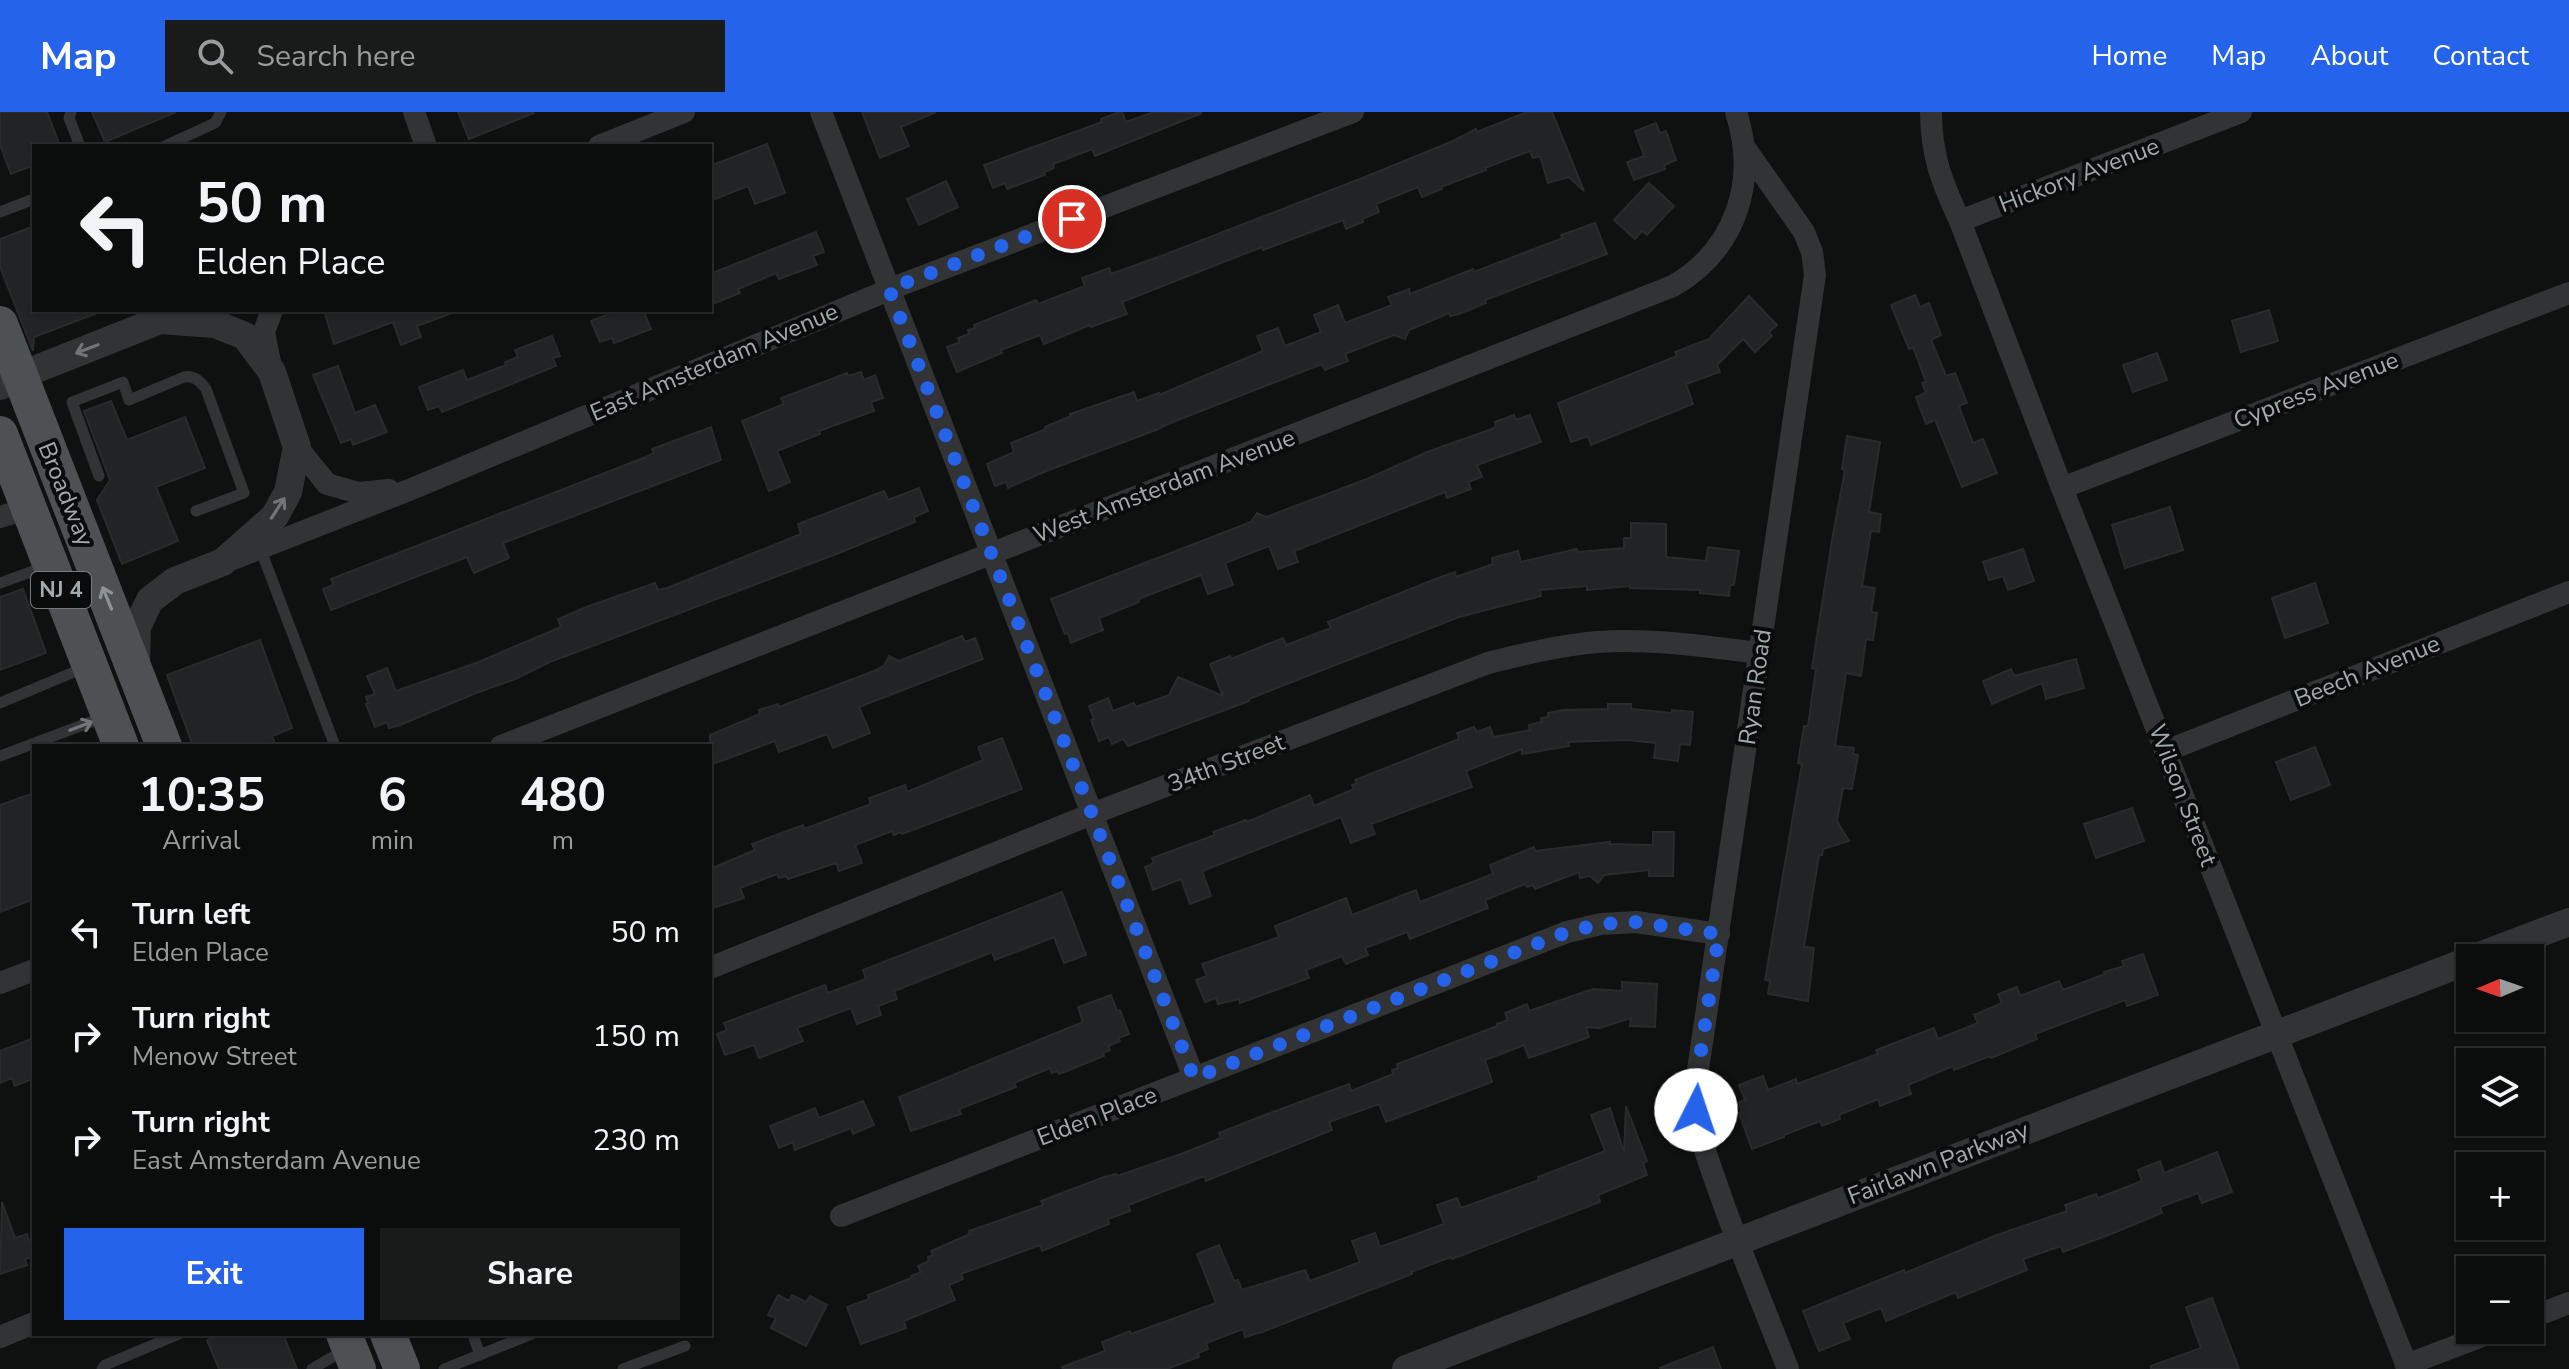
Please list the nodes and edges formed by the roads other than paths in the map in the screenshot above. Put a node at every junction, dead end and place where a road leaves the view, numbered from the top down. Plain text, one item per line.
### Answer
1 (71, 112) edge
2 (221, 112) edge
3 (414, 112) edge
4 (684, 112) edge
5 (821, 112) edge
6 (1353, 112) edge
7 (1736, 112) edge
8 (1931, 112) edge
9 (2241, 112) edge
10 (79, 144) edge
11 (169, 144) edge
12 (425, 144) edge
13 (604, 144) edge
14 (1745, 148) junction
15 (32, 200) edge
16 (0, 212) edge
17 (1960, 221) junction
18 (889, 289) junction
19 (2569, 293) edge
20 (271, 312) edge
21 (174, 314) edge
22 (0, 324) edge
23 (272, 372) junction
24 (10, 381) edge
25 (0, 434) edge
26 (297, 447) junction
27 (99, 476) dead end
28 (414, 488) junction
29 (2062, 488) junction
30 (196, 511) dead end
31 (14, 512) edge
32 (260, 548) junction
33 (991, 553) junction
34 (223, 562) junction
35 (51, 564) junction
36 (0, 583) edge
37 (2569, 592) edge
38 (1760, 653) junction
39 (90, 666) junction
40 (136, 671) junction
41 (0, 703) edge
42 (115, 731) edge
43 (55, 744) edge
44 (163, 744) edge
45 (334, 744) edge
46 (506, 744) edge
47 (32, 749) edge
48 (2166, 751) junction
49 (0, 756) edge
50 (1092, 814) junction
51 (2569, 922) edge
52 (1719, 934) junction
53 (2511, 944) edge
54 (2456, 965) edge
55 (712, 967) edge
56 (32, 971) edge
57 (0, 983) edge
58 (2276, 1033) junction
59 (1194, 1078) junction
60 (841, 1216) dead end
61 (1737, 1240) junction
62 (2569, 1303) edge
63 (2544, 1313) edge
64 (32, 1324) edge
65 (174, 1336) edge
66 (389, 1336) edge
67 (473, 1336) edge
68 (527, 1336) edge
69 (0, 1337) edge
70 (2464, 1344) edge
71 (685, 1346) dead end
72 (351, 1350) edge
73 (480, 1355) junction
74 (2407, 1367) edge
75 (102, 1369) edge
76 (312, 1369) edge
77 (402, 1369) edge
78 (444, 1369) edge
79 (623, 1369) edge
80 (1406, 1369) edge
81 (1788, 1369) edge

1 - 10 lane
2 - 11 lane
3 - 12 street
4 - 13 street
5 - 18 street
6 - 18 street, East Amsterdam Avenue
7 - 14 street
8 - 17 street, Wilson Street
9 - 17 street, Hickory Avenue
14 - 33 street, West Amsterdam Avenue
14 - 38 street, Ryan Road
15 - 16 lane
17 - 29 street, Wilson Street
18 - 28 street, East Amsterdam Avenue
18 - 33 street
19 - 29 street, Cypress Avenue
20 - 23 street
21 - 23 street
21 -> 24 street
22 - 24 main road, NJ 4
23 - 26 street
40 -> 24 main road, Broadway / NJ 4
25 - 31 main road, Broadway / NJ 4
26 - 28 street
34 -> 26 street
27 - 30 lane
28 - 32 street, East Amsterdam Avenue
29 - 48 street, Wilson Street
31 - 35 main road, Broadway / NJ 4
32 - 34 street, East Amsterdam Avenue
32 - 45 lane
33 - 46 street, West Amsterdam Avenue
33 - 50 street
34 - 40 street, East Amsterdam Avenue
35 - 36 lane
35 - 39 main road, Broadway / NJ 4
37 - 48 street, Beech Avenue
38 - 50 street, 34th Street
38 - 52 street, Ryan Road
39 - 41 lane
39 - 42 main road, Broadway / NJ 4
40 - 44 main road, Broadway / NJ 4
43 -> 42 lane
49 -> 47 lane
48 - 58 street, Wilson Street
50 - 55 street, 34th Street
50 - 59 street
51 - 53 street, Fairlawn Parkway
52 - 59 street, Elden Place
52 - 61 street, Ryan Road
54 - 58 street, Fairlawn Parkway
56 - 57 street
58 - 61 street, Fairlawn Parkway
58 - 74 street, Wilson Street
59 - 60 street, Elden Place
61 - 80 street, Fairlawn Parkway
61 - 81 street, Ryan Road
62 - 63 street
64 - 69 street
65 - 75 lane
66 - 77 main road
67 - 73 lane
68 - 73 lane
70 - 74 street
71 - 79 lane
72 - 76 lane
73 - 78 lane

